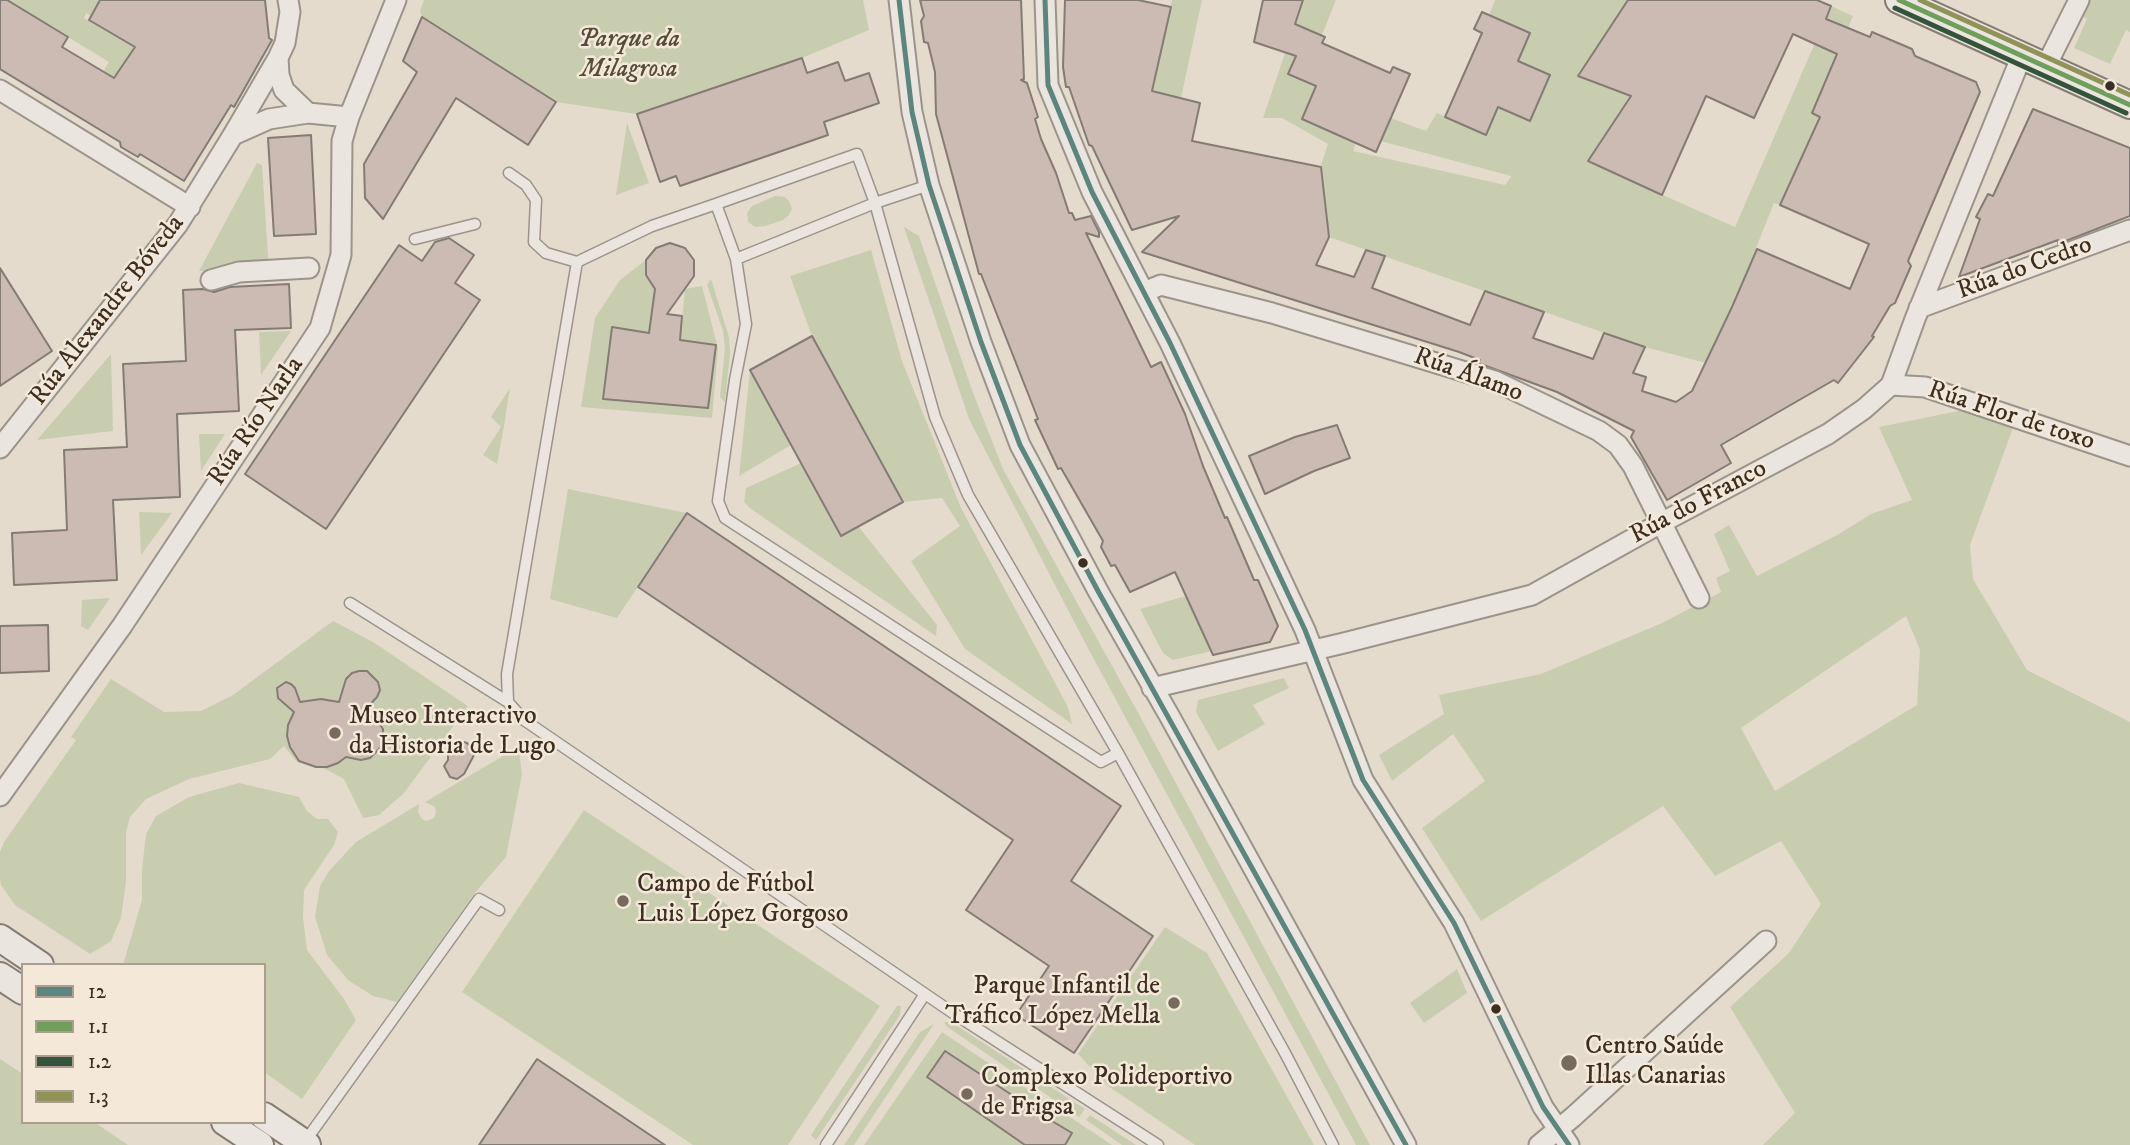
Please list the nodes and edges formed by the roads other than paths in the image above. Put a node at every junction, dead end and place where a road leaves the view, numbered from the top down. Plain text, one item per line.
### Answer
1 (288, 0) edge
2 (396, 0) edge
3 (899, 0) edge
4 (1045, 0) edge
5 (1899, 0) edge
6 (2079, 0) edge
7 (2022, 55) junction
8 (278, 58) junction
9 (2045, 68) junction
10 (0, 90) edge
11 (2130, 105) edge
12 (308, 113) junction
13 (349, 117) junction
14 (233, 135) junction
15 (509, 173) dead end
16 (929, 185) junction
17 (875, 203) junction
18 (716, 204) junction
19 (190, 207) junction
20 (475, 224) dead end
21 (2130, 230) edge
22 (415, 239) dead end
23 (736, 259) junction
24 (577, 262) junction
25 (309, 268) dead end
26 (211, 280) dead end
27 (1144, 292) junction
28 (1919, 308) junction
29 (1892, 385) junction
30 (0, 449) edge
31 (2130, 456) edge
32 (1661, 523) junction
33 (1699, 598) dead end
34 (351, 603) dead end
35 (1313, 650) junction
36 (1152, 688) junction
37 (508, 702) junction
38 (1118, 753) junction
39 (0, 796) edge
40 (499, 911) dead end
41 (0, 938) edge
42 (1766, 941) dead end
43 (37, 963) edge
44 (0, 976) edge
45 (21, 990) edge
46 (925, 994) junction
47 (266, 1117) edge
48 (228, 1124) edge
49 (1563, 1138) edge
50 (304, 1144) edge
51 (260, 1145) edge
52 (826, 1145) edge
53 (1158, 1145) edge
54 (1333, 1145) edge
55 (1406, 1145) edge
56 (1539, 1145) edge

1 - 8 street, Rúa Alexandre Bóveda
2 - 13 street, Rúa Río Narla
3 - 16 street
4 - 27 street
5 - 7 street
6 - 9 street
7 - 9 street
7 - 28 street
8 - 12 street
8 - 14 street, Rúa Alexandre Bóveda
9 - 11 street
10 - 19 street
12 - 13 street
12 - 14 street
13 - 39 street, Rúa Río Narla
14 - 19 street, Rúa Alexandre Bóveda
15 - 24 lane
16 - 17 lane
16 - 36 street
17 - 18 lane
17 - 23 lane
17 - 38 lane
18 - 23 lane
18 - 24 lane
19 - 30 street, Rúa Alexandre Bóveda
20 - 22 lane
21 - 28 street, Rúa do Cedro
23 - 38 lane
24 - 37 lane
25 - 26 street
27 - 32 street, Rúa Álamo
27 - 35 street
28 - 29 street
29 - 31 street, Rúa Flor de toxo
29 - 32 street, Rúa do Franco
32 - 33 street, Rúa Álamo
32 - 35 street, Rúa do Franco
34 - 37 lane
35 - 36 street, Rúa do Franco
35 - 49 street
36 - 55 street
37 - 46 lane
38 - 54 lane
40 - 50 lane
41 - 43 street
42 - 49 street
44 - 45 street
46 - 52 lane
46 - 53 lane
47 - 50 street
48 - 51 street
49 - 56 street

